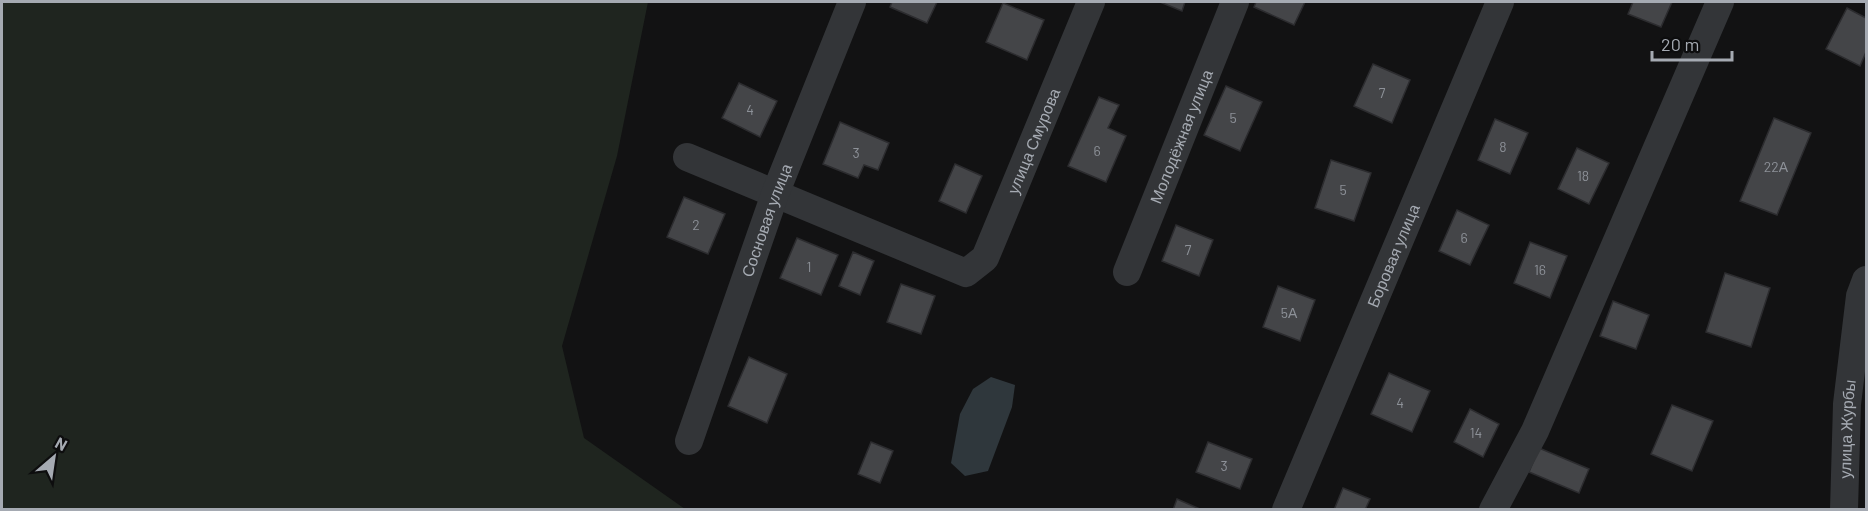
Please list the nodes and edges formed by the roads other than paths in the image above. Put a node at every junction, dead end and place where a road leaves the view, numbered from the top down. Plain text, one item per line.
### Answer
1 (852, 2) edge
2 (1091, 2) edge
3 (1235, 2) edge
4 (1500, 2) edge
5 (1720, 2) edge
6 (687, 157) dead end
7 (775, 194) junction
8 (1126, 272) dead end
9 (1866, 280) edge
10 (689, 441) dead end
11 (1286, 510) edge
12 (1492, 510) edge
13 (1845, 510) edge

1 - 7 street, Сосновая улица
2 - 7 street, улица Смурова
3 - 8 street, Молодёжная улица
4 - 11 street, Боровая улица
5 - 12 street
6 - 7 street
7 - 10 street, Сосновая улица
9 - 13 street, улица Журбы

